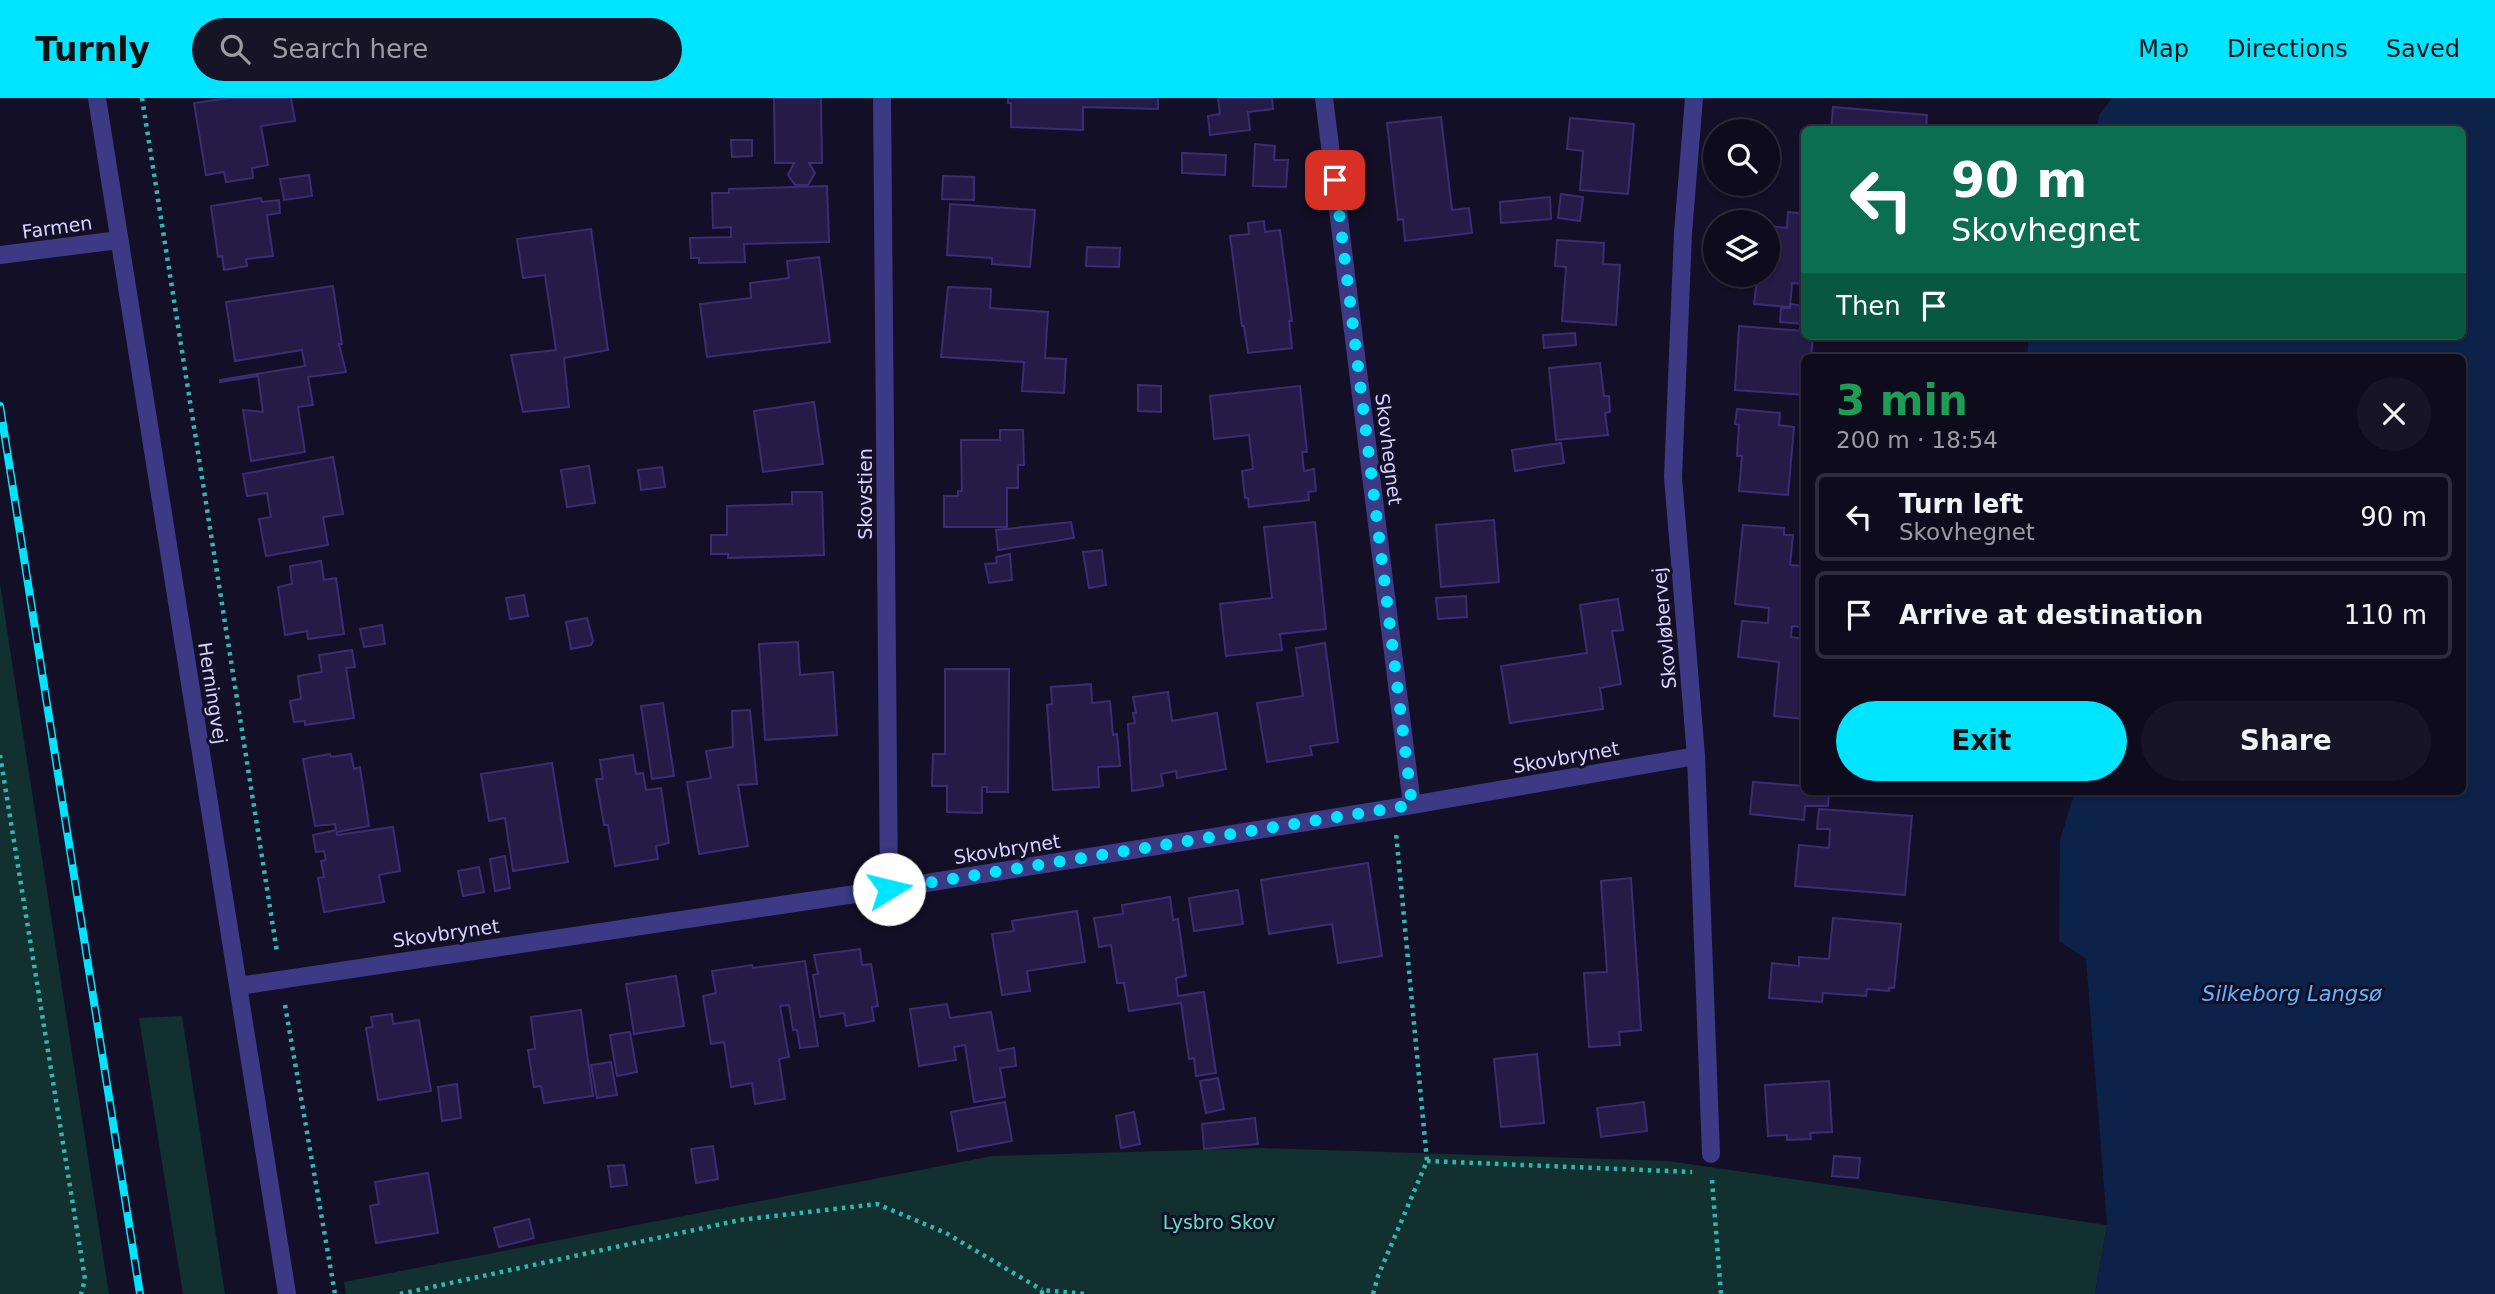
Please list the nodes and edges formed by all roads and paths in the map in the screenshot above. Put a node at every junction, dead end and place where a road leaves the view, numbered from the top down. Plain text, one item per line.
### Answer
1 (96, 98) edge
2 (142, 98) edge
3 (882, 98) edge
4 (1324, 98) edge
5 (1694, 98) edge
6 (119, 240) junction
7 (0, 255) edge
8 (0, 755) edge
9 (1696, 756) junction
10 (1403, 807) junction
11 (889, 889) junction
12 (281, 978) junction
13 (239, 986) junction
14 (1711, 1154) joint
15 (1427, 1161) junction
16 (1712, 1173) junction
17 (1042, 1292) edge
18 (81, 1294) edge
19 (287, 1294) edge
20 (335, 1294) edge
21 (400, 1294) edge
22 (1085, 1294) edge
23 (1373, 1294) edge
24 (1721, 1294) edge

1 - 6 street, Herningvej
2 - 12 path
3 - 11 street, Skovstien
4 - 10 street, Skovhegnet
5 - 9 street, Skovløbervej
6 - 7 street, Farmen
6 - 13 street, Herningvej
8 - 18 path
9 - 10 street, Skovbrynet
9 - 14 street, Skovløbervej
10 - 11 street, Skovbrynet
10 - 15 path
11 - 12 street, Skovbrynet
12 - 13 street, Skovbrynet
12 - 20 path
13 - 19 street, Herningvej
14 - 16 path
15 - 16 path
15 - 23 path
16 - 24 path
17 - 21 path
17 - 22 path

